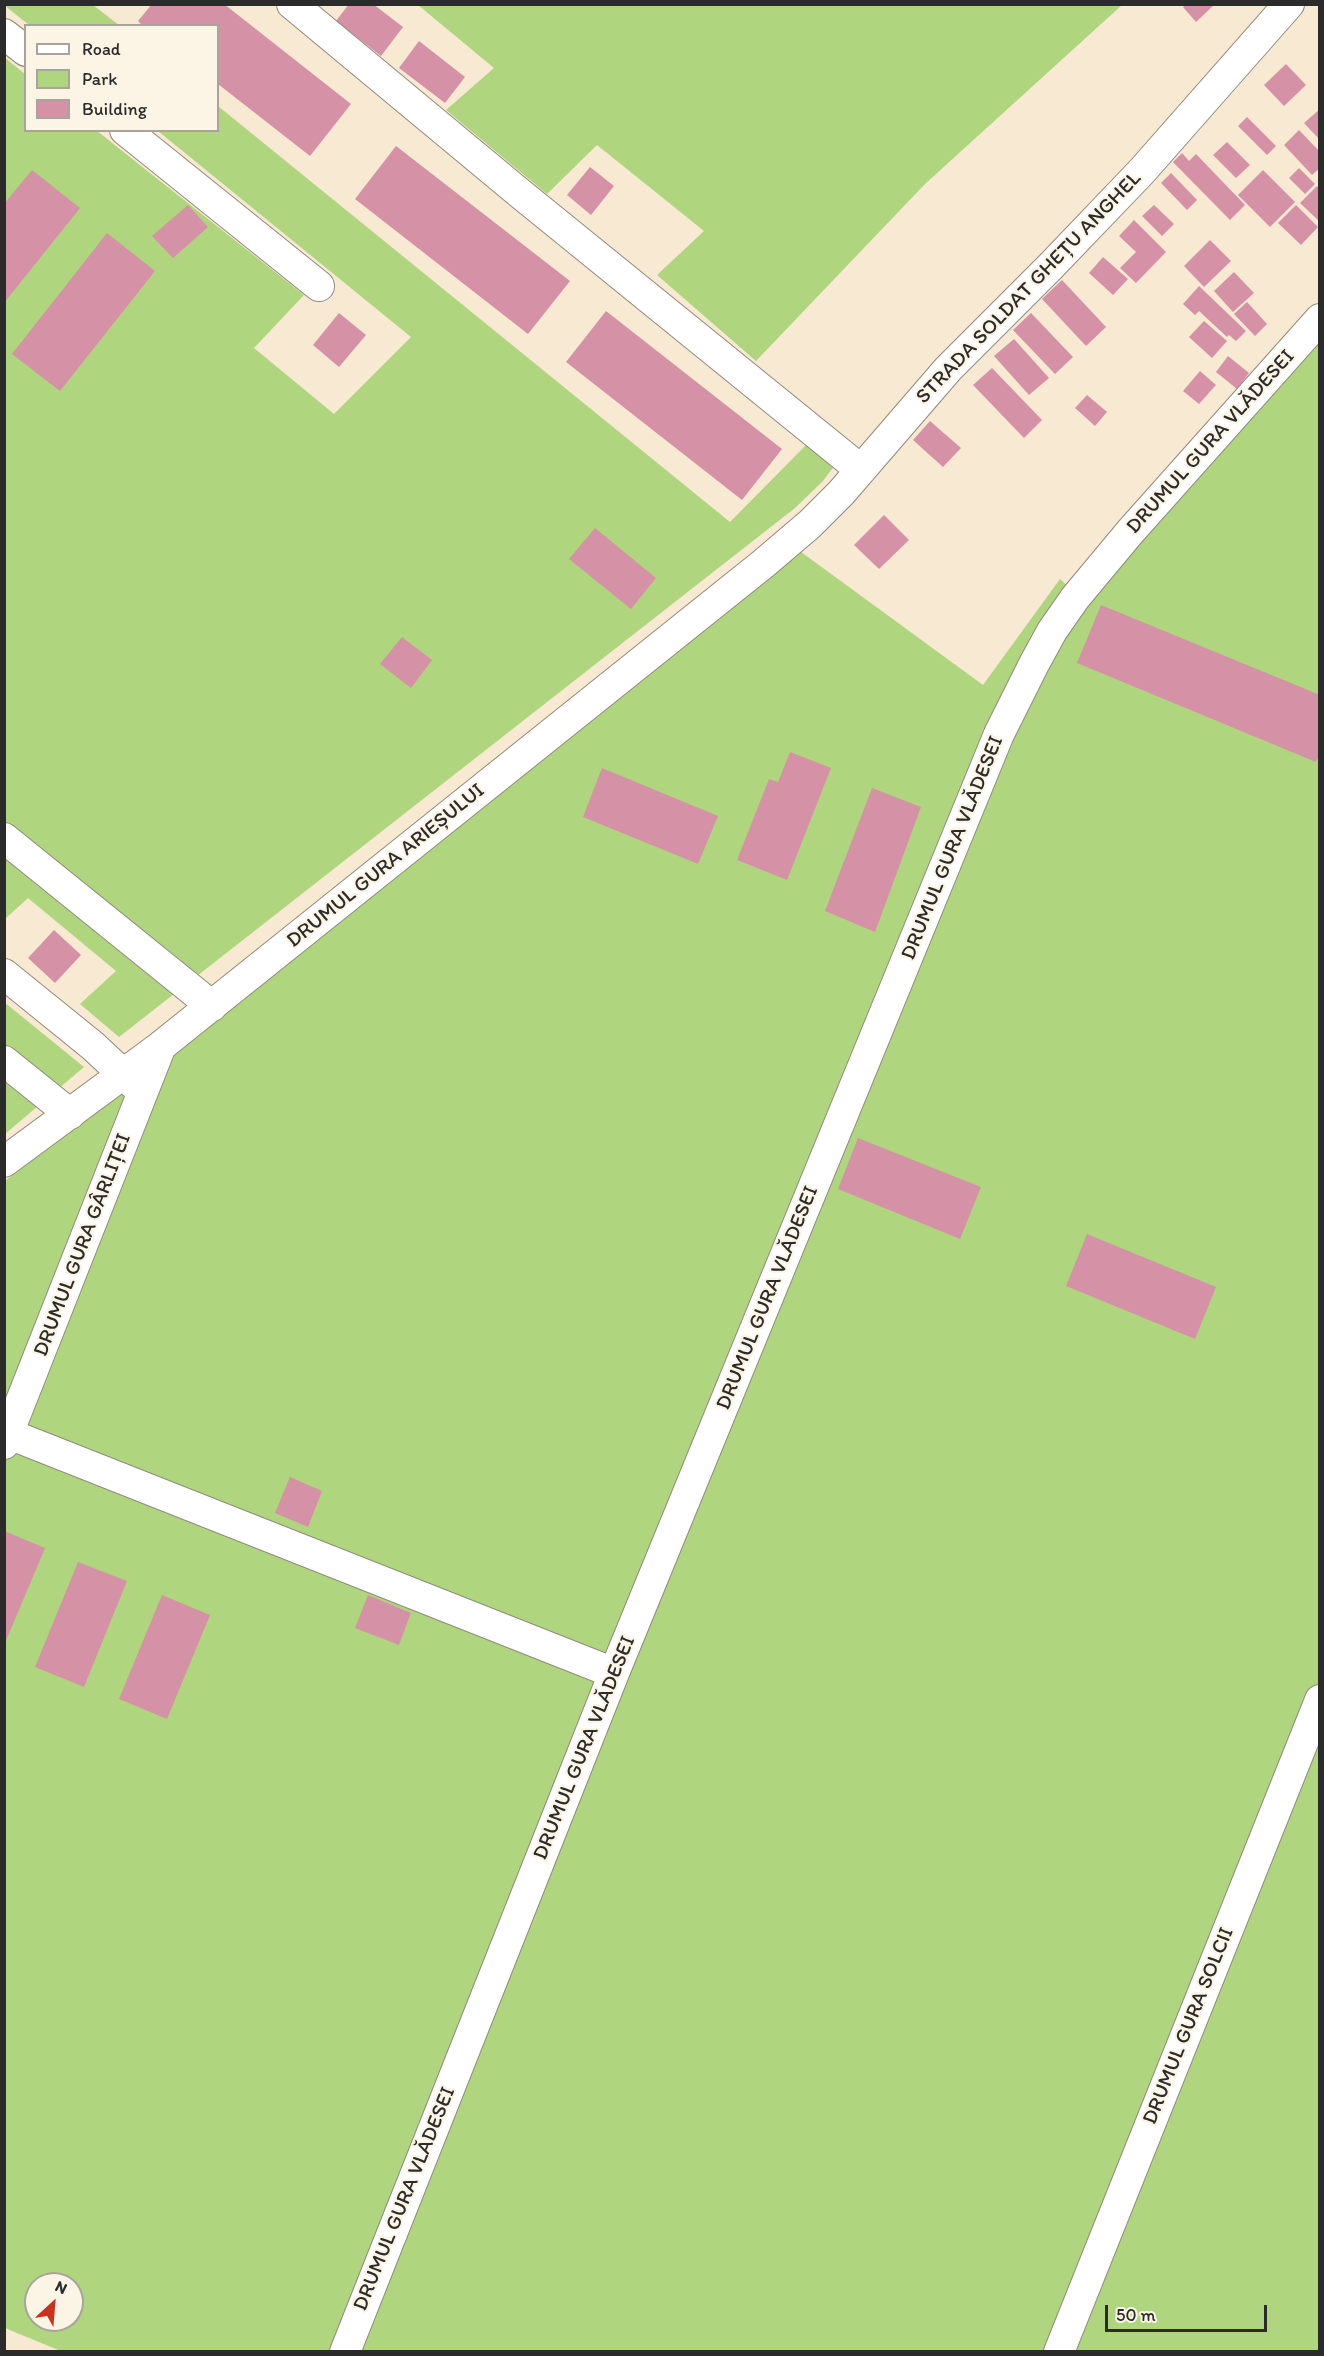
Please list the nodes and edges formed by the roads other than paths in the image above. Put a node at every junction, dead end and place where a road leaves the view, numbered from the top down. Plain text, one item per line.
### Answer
1 (292, 4) edge
2 (1288, 4) edge
3 (4, 34) edge
4 (24, 49) edge
5 (127, 132) edge
6 (319, 286) dead end
7 (1320, 319) edge
8 (861, 470) junction
9 (763, 564) joint
10 (4, 838) edge
11 (4, 974) edge
12 (212, 1006) junction
13 (4, 1062) edge
14 (134, 1083) junction
15 (70, 1114) junction
16 (4, 1162) edge
17 (7, 1439) edge
18 (614, 1674) junction
19 (1320, 1700) edge
20 (345, 2352) edge
21 (1059, 2352) edge

1 - 8 street
2 - 8 street, STRADA SOLDAT GHEȚU ANGHEL
3 - 4 street
5 - 6 street
7 - 18 street, DRUMUL GURA VLĂDESEI
8 - 9 street, STRADA SOLDAT GHEȚU ANGHEL
9 - 12 street, DRUMUL GURA ARIEȘULUI
10 - 12 street
11 - 14 street
12 - 14 street, DRUMUL GURA ARIEȘULUI
13 - 15 street
14 - 15 street, DRUMUL GURA ARIEȘULUI
14 - 17 street, DRUMUL GURA GÂRLIȚEI
15 - 16 street, DRUMUL GURA ARIEȘULUI
17 - 18 street
18 - 20 street, DRUMUL GURA VLĂDESEI
19 - 21 street, DRUMUL GURA SOLCII

